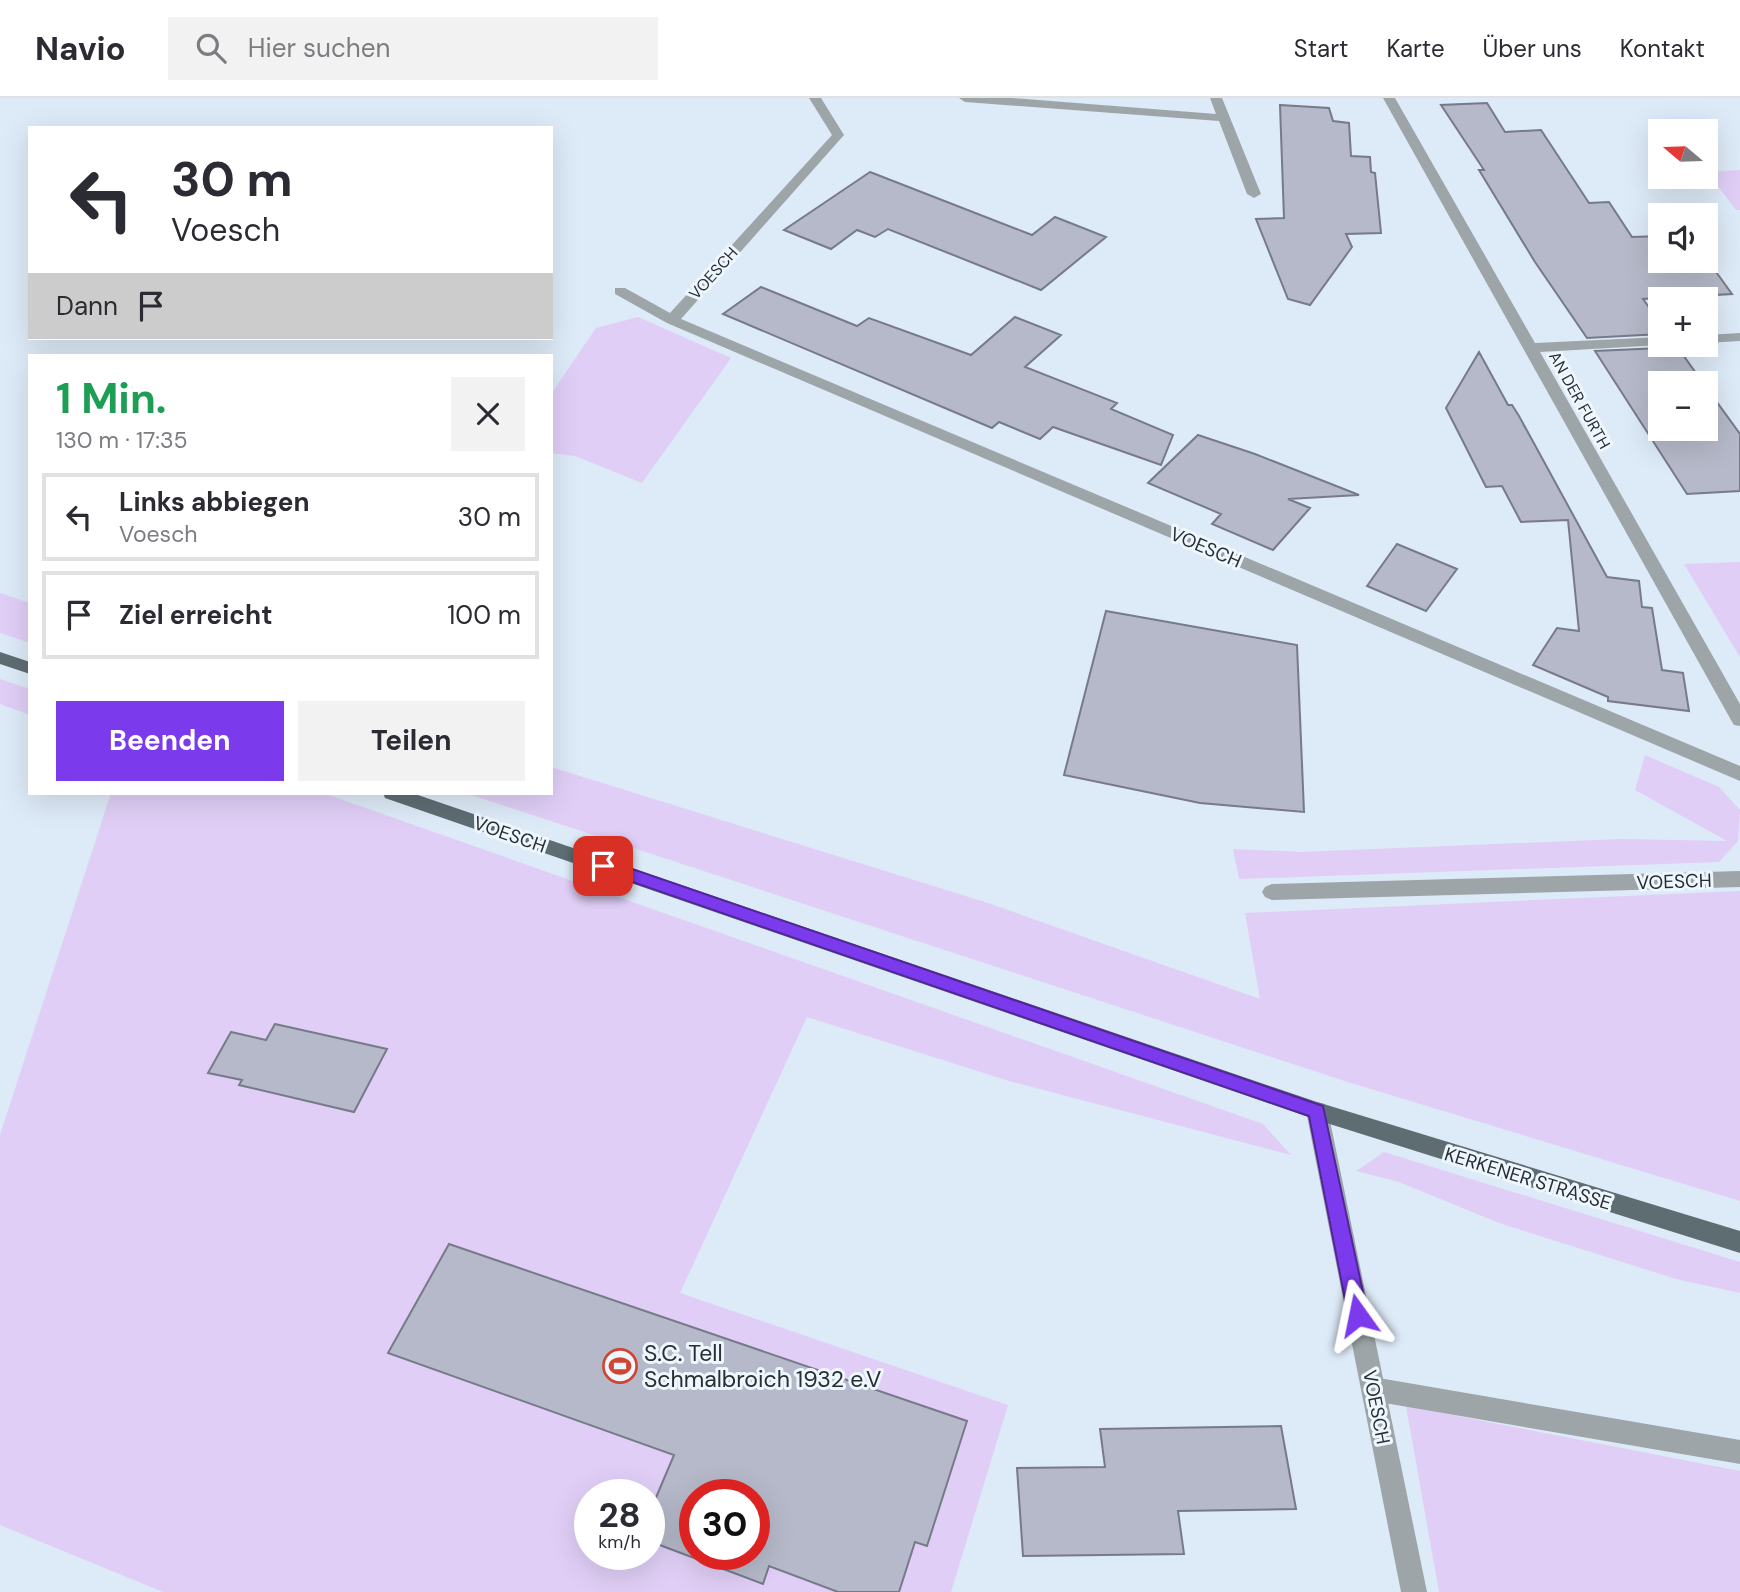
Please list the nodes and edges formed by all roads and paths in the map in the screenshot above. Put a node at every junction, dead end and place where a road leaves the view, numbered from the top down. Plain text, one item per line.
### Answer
1 (815, 98) edge
2 (965, 98) edge
3 (1216, 98) edge
4 (1389, 98) edge
5 (1223, 118) junction
6 (1254, 194) dead end
7 (620, 291) dead end
8 (672, 320) junction
9 (1740, 337) edge
10 (1718, 338) edge
11 (1648, 342) edge
12 (1530, 348) junction
13 (0, 658) edge
14 (28, 667) edge
15 (1740, 720) edge
16 (1740, 774) edge
17 (398, 795) edge
18 (1740, 879) edge
19 (1272, 892) dead end
20 (1317, 1111) junction
21 (1740, 1242) edge
22 (1373, 1388) junction
23 (1740, 1452) edge
24 (1414, 1592) edge

1 - 8 street, VOESCH
2 - 5 street
3 - 5 street
4 - 12 street, AN DER FURTH
5 - 6 street
7 - 8 street, VOESCH
8 - 16 street, VOESCH
9 - 10 street
11 - 12 street
12 - 15 street, AN DER FURTH
13 - 14 main road
17 - 20 main road, VOESCH
18 - 19 street, VOESCH
20 - 21 main road, KERKENER STRASSE
20 - 22 street, VOESCH
22 - 23 street
22 - 24 street, VOESCH

